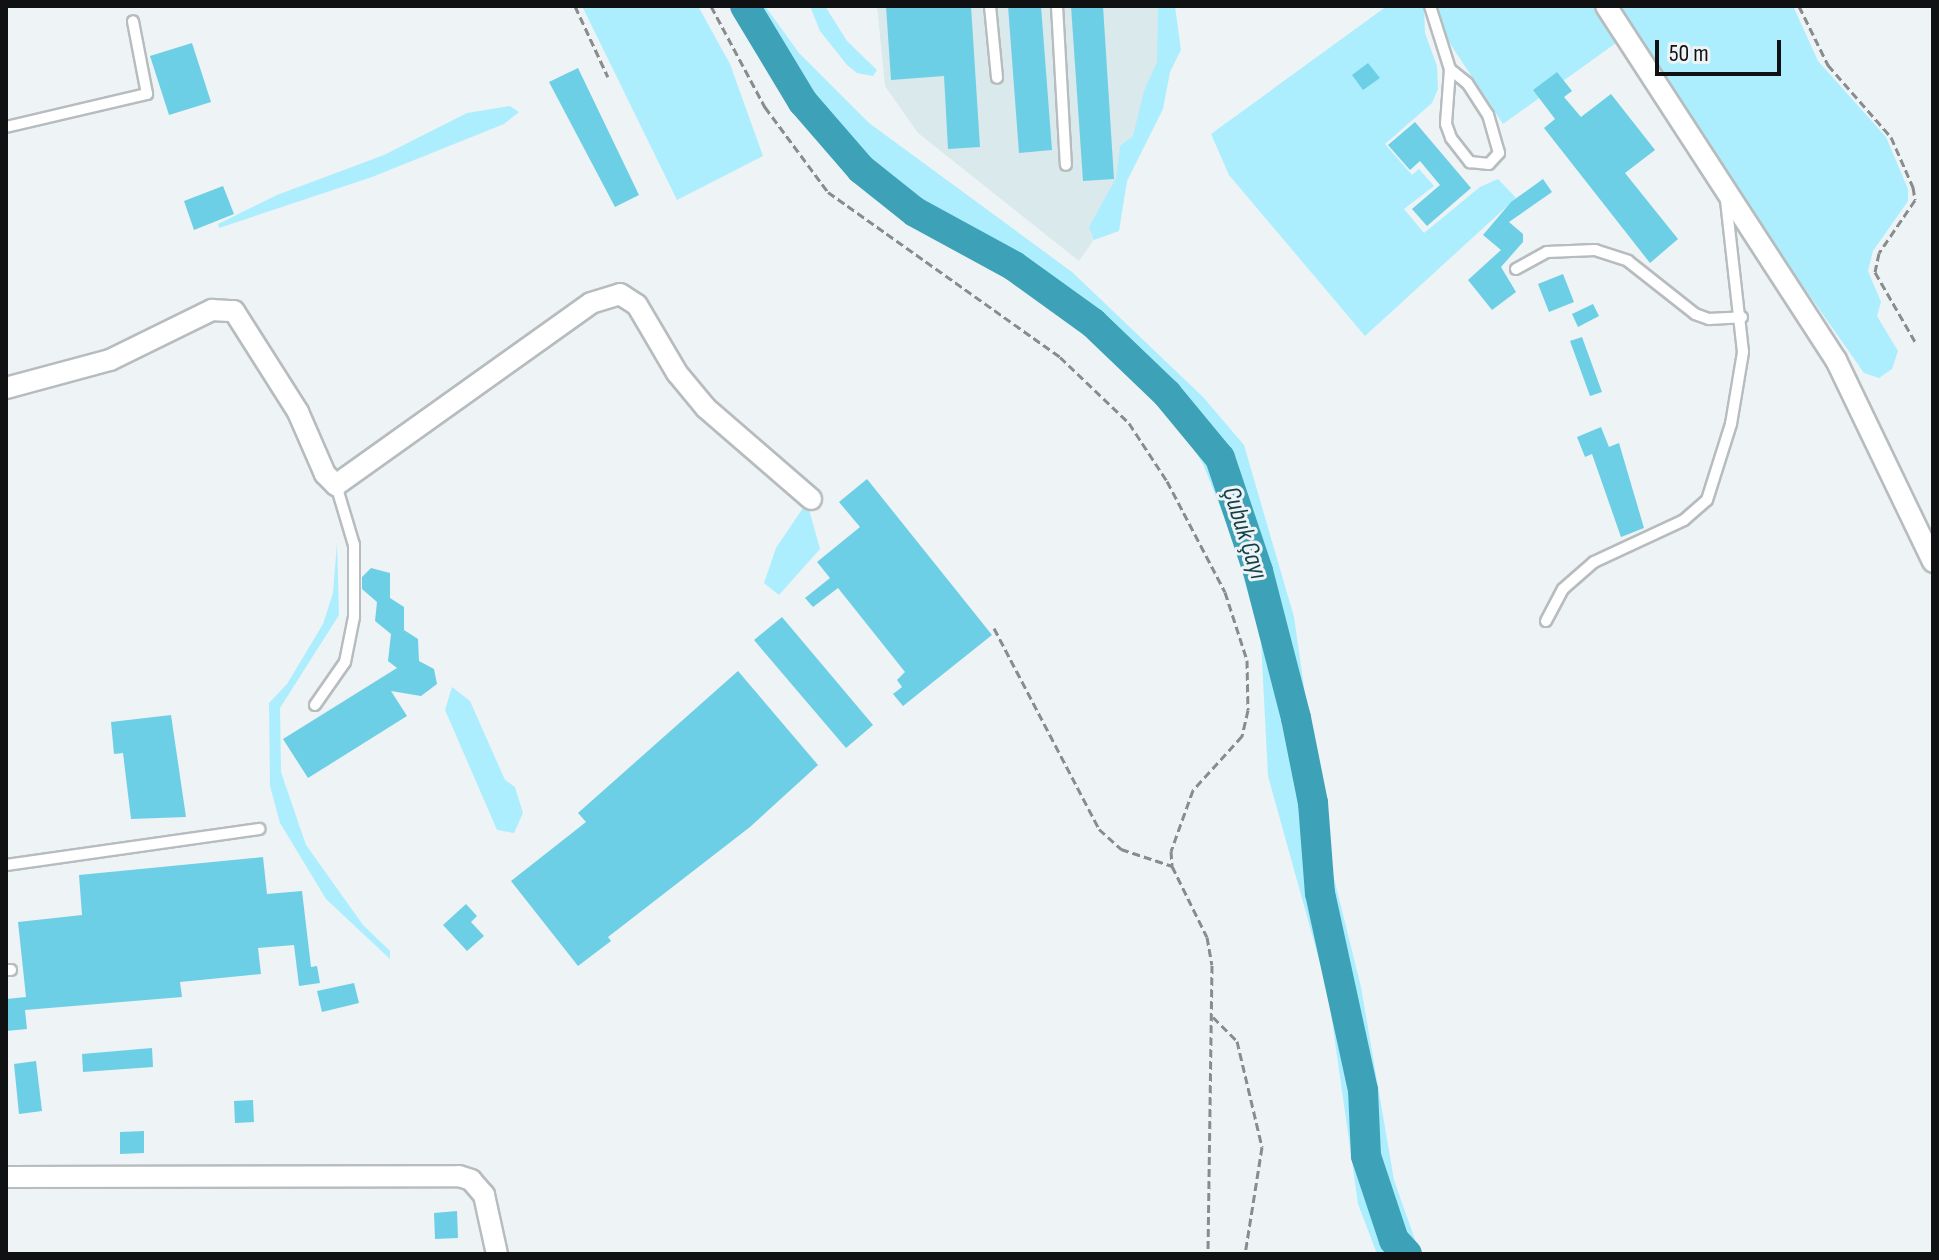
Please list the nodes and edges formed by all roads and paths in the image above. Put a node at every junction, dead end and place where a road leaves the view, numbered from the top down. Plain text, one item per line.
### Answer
1 (575, 6) edge
2 (711, 6) edge
3 (990, 6) edge
4 (1057, 6) edge
5 (1430, 6) edge
6 (1606, 6) edge
7 (1799, 6) edge
8 (133, 21) dead end
9 (1450, 69) junction
10 (608, 77) dead end
11 (997, 78) dead end
12 (6, 127) edge
13 (1066, 165) dead end
14 (1725, 192) junction
15 (1516, 269) dead end
16 (1742, 317) junction
17 (1917, 345) dead end
18 (6, 388) edge
19 (336, 485) junction
20 (811, 499) dead end
21 (1933, 562) edge
22 (1546, 621) dead end
23 (994, 628) dead end
24 (315, 705) dead end
25 (259, 829) dead end
26 (6, 865) edge
27 (1172, 866) junction
28 (1213, 1017) junction
29 (6, 1177) edge
30 (497, 1254) edge
31 (1208, 1254) edge
32 (1245, 1254) edge

1 - 10 path
2 - 27 path
3 - 11 lane
4 - 13 lane
5 - 9 lane
6 - 14 street
7 - 17 path
8 - 12 lane
9 - 9 lane
14 - 16 lane
14 - 21 street
15 - 16 lane
16 - 22 lane
18 - 19 street
19 - 20 street
19 - 24 lane
23 - 27 path
25 - 26 lane
27 - 28 path
28 - 31 path
28 - 32 path
29 - 30 street

